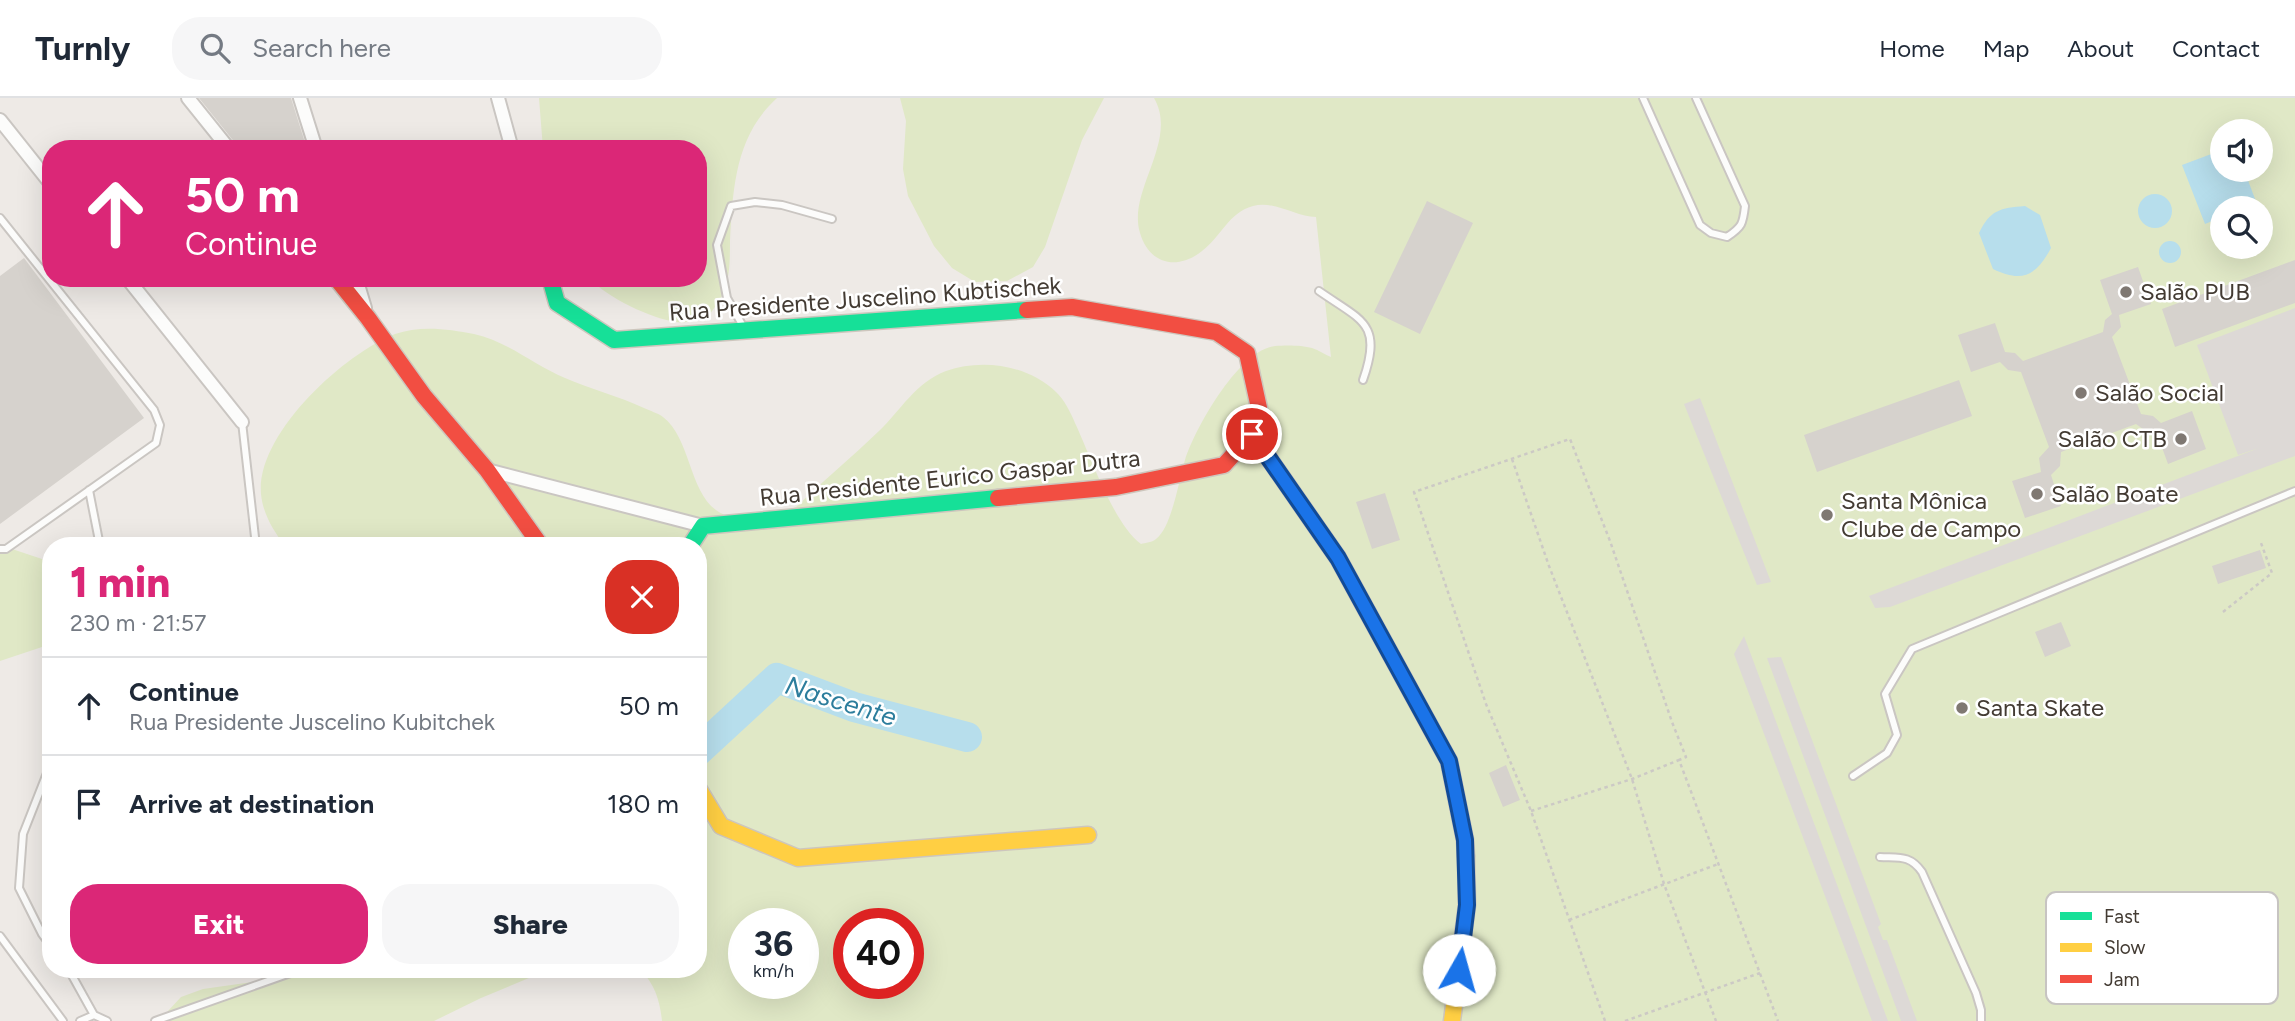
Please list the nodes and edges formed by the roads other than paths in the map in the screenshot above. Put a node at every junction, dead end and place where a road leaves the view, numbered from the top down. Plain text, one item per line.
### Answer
1 (188, 98) edge
2 (300, 98) edge
3 (498, 98) edge
4 (1643, 98) edge
5 (1696, 98) edge
6 (0, 120) edge
7 (222, 140) edge
8 (313, 140) edge
9 (510, 140) edge
10 (42, 173) edge
11 (0, 218) edge
12 (831, 219) dead end
13 (42, 270) edge
14 (55, 287) edge
15 (134, 287) edge
16 (343, 287) edge
17 (359, 287) edge
18 (553, 287) edge
19 (1319, 291) dead end
20 (368, 317) junction
21 (745, 330) junction
22 (1363, 380) dead end
23 (242, 422) joint
24 (1252, 434) junction
25 (487, 470) junction
26 (89, 490) junction
27 (2295, 491) edge
28 (704, 526) junction
29 (98, 537) edge
30 (255, 537) edge
31 (535, 537) edge
32 (696, 537) edge
33 (0, 549) edge
34 (1853, 776) dead end
35 (42, 786) edge
36 (707, 803) edge
37 (1088, 835) dead end
38 (1880, 857) dead end
39 (42, 934) edge
40 (0, 936) edge
41 (73, 978) edge
42 (276, 978) edge
43 (94, 1015) junction
44 (63, 1021) edge
45 (80, 1021) edge
46 (107, 1021) edge
47 (155, 1021) edge
48 (1452, 1021) edge
49 (1981, 1021) edge

1 - 7 street
2 - 8 street
3 - 9 street
4 - 5 lane
6 - 10 street
11 - 13 lane
12 - 21 lane
14 - 26 lane
15 - 23 street
16 - 20 street
17 - 20 street
18 - 21 street, Rua Presidente Juscelino Kubtischek
19 - 22 lane
20 - 25 street
21 - 24 street, Rua Presidente Juscelino Kubtischek
23 - 30 lane
24 - 28 street, Rua Presidente Eurico Gaspar Dutra
24 - 48 street
25 - 28 street
25 - 31 street
26 - 29 lane
26 - 33 lane
27 - 34 lane
28 - 32 street
35 - 39 lane
36 - 37 street
38 - 49 lane
40 - 44 lane
41 - 43 lane
42 - 47 lane
43 - 45 lane
43 - 46 lane

